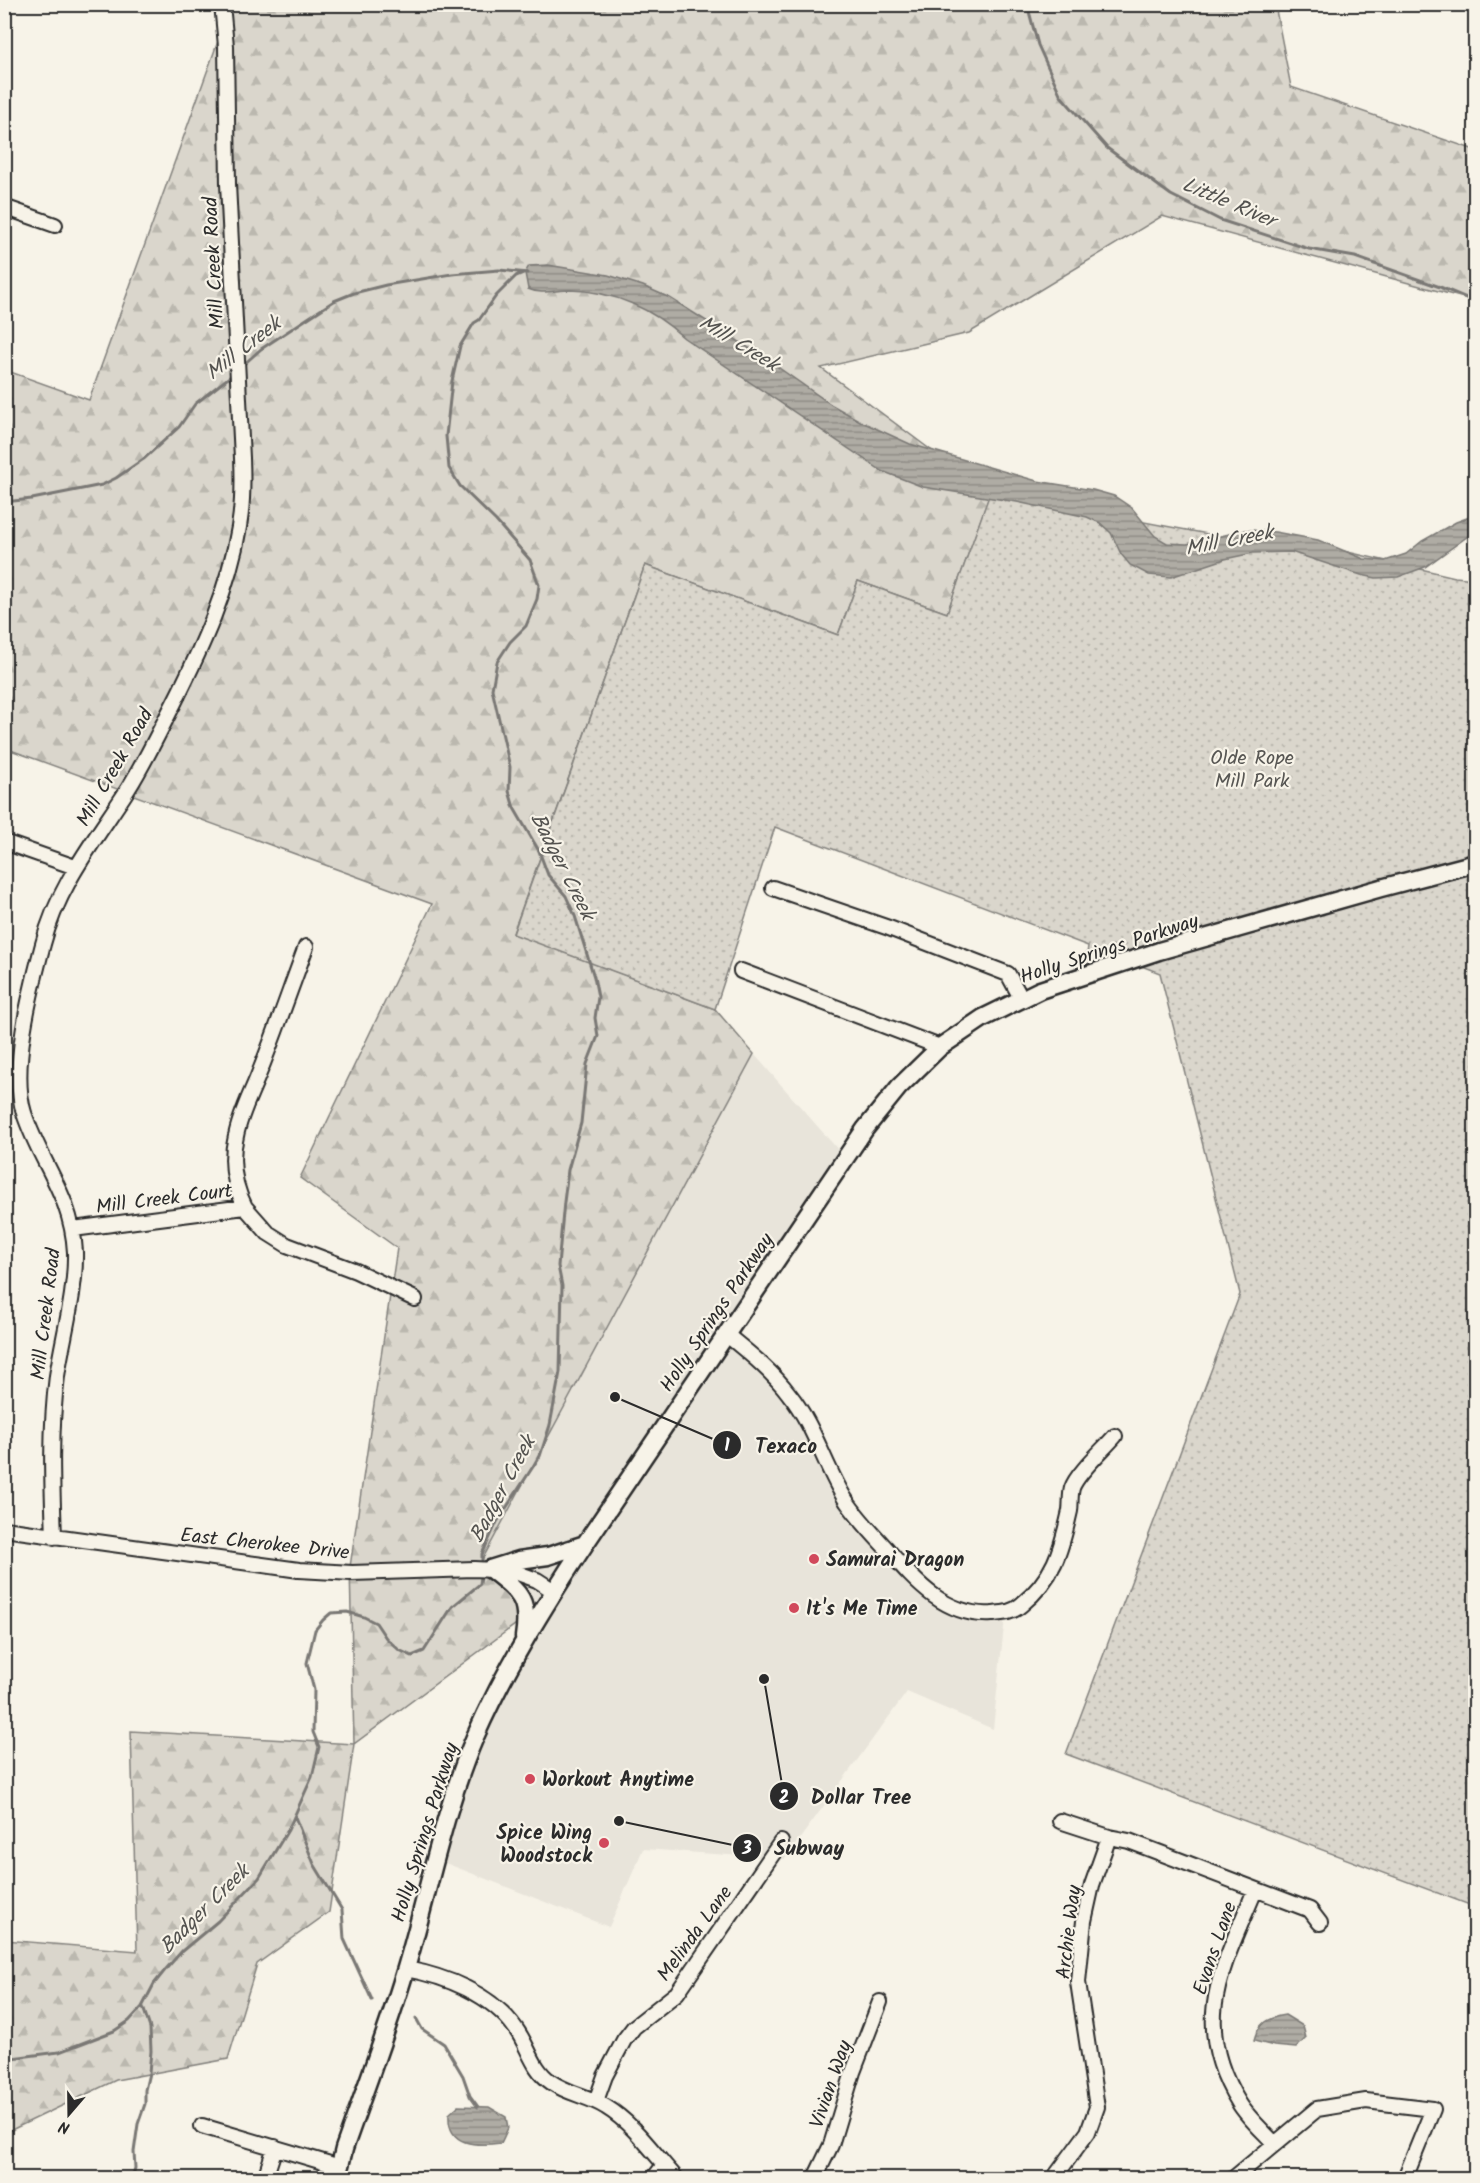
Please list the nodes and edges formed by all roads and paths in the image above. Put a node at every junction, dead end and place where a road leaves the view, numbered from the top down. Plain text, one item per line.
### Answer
1 (222, 4) edge
2 (4, 207) edge
3 (55, 225) dead end
4 (4, 842) edge
5 (1476, 863) edge
6 (75, 867) junction
7 (773, 888) dead end
8 (306, 947) dead end
9 (741, 971) dead end
10 (1021, 998) junction
11 (940, 1047) junction
12 (245, 1207) junction
13 (73, 1229) junction
14 (415, 1299) dead end
15 (727, 1335) junction
16 (1115, 1436) dead end
17 (4, 1529) edge
18 (54, 1537) junction
19 (585, 1544) junction
20 (490, 1569) junction
21 (554, 1591) junction
22 (524, 1640) junction
23 (1060, 1821) dead end
24 (1109, 1837) junction
25 (781, 1842) dead end
26 (1255, 1890) junction
27 (1320, 1923) dead end
28 (405, 1969) junction
29 (880, 2002) dead end
30 (596, 2101) junction
31 (202, 2126) dead end
32 (1275, 2144) junction
33 (275, 2148) junction
34 (664, 2165) junction
35 (339, 2173) edge
36 (265, 2178) edge
37 (654, 2178) edge
38 (676, 2178) edge
39 (816, 2178) edge
40 (1054, 2178) edge
41 (1234, 2178) edge
42 (1405, 2178) edge

1 - 6 street, Mill Creek Road
2 - 3 street
4 - 6 street
5 - 10 main road, Holly Springs Parkway
6 - 13 street, Mill Creek Road
7 - 10 street
8 - 12 street
9 - 11 street
10 - 11 main road, Holly Springs Parkway
11 - 15 main road, Holly Springs Parkway
12 - 13 street, Mill Creek Court
12 - 14 street, Mill Creek Court
13 - 18 street, Mill Creek Road
15 - 16 street
15 - 19 main road, Holly Springs Parkway
17 - 18 street, East Cherokee Drive
18 - 20 street, East Cherokee Drive
19 - 20 main road
19 - 21 main road, Holly Springs Parkway
20 - 21 street, East Cherokee Drive
20 - 22 main road
21 - 22 main road, Holly Springs Parkway
22 - 28 main road, Holly Springs Parkway
23 - 24 street
24 - 26 street
24 - 40 street, Archie Way
25 - 30 street, Melinda Lane
26 - 27 street
26 - 32 street, Evans Lane
28 - 30 street
28 - 35 main road, Holly Springs Parkway
29 - 39 street, Vivian Way
30 - 34 street
31 - 33 street
32 - 41 street
32 - 42 street
33 - 35 street
33 - 36 street
34 - 37 street
34 - 38 street

